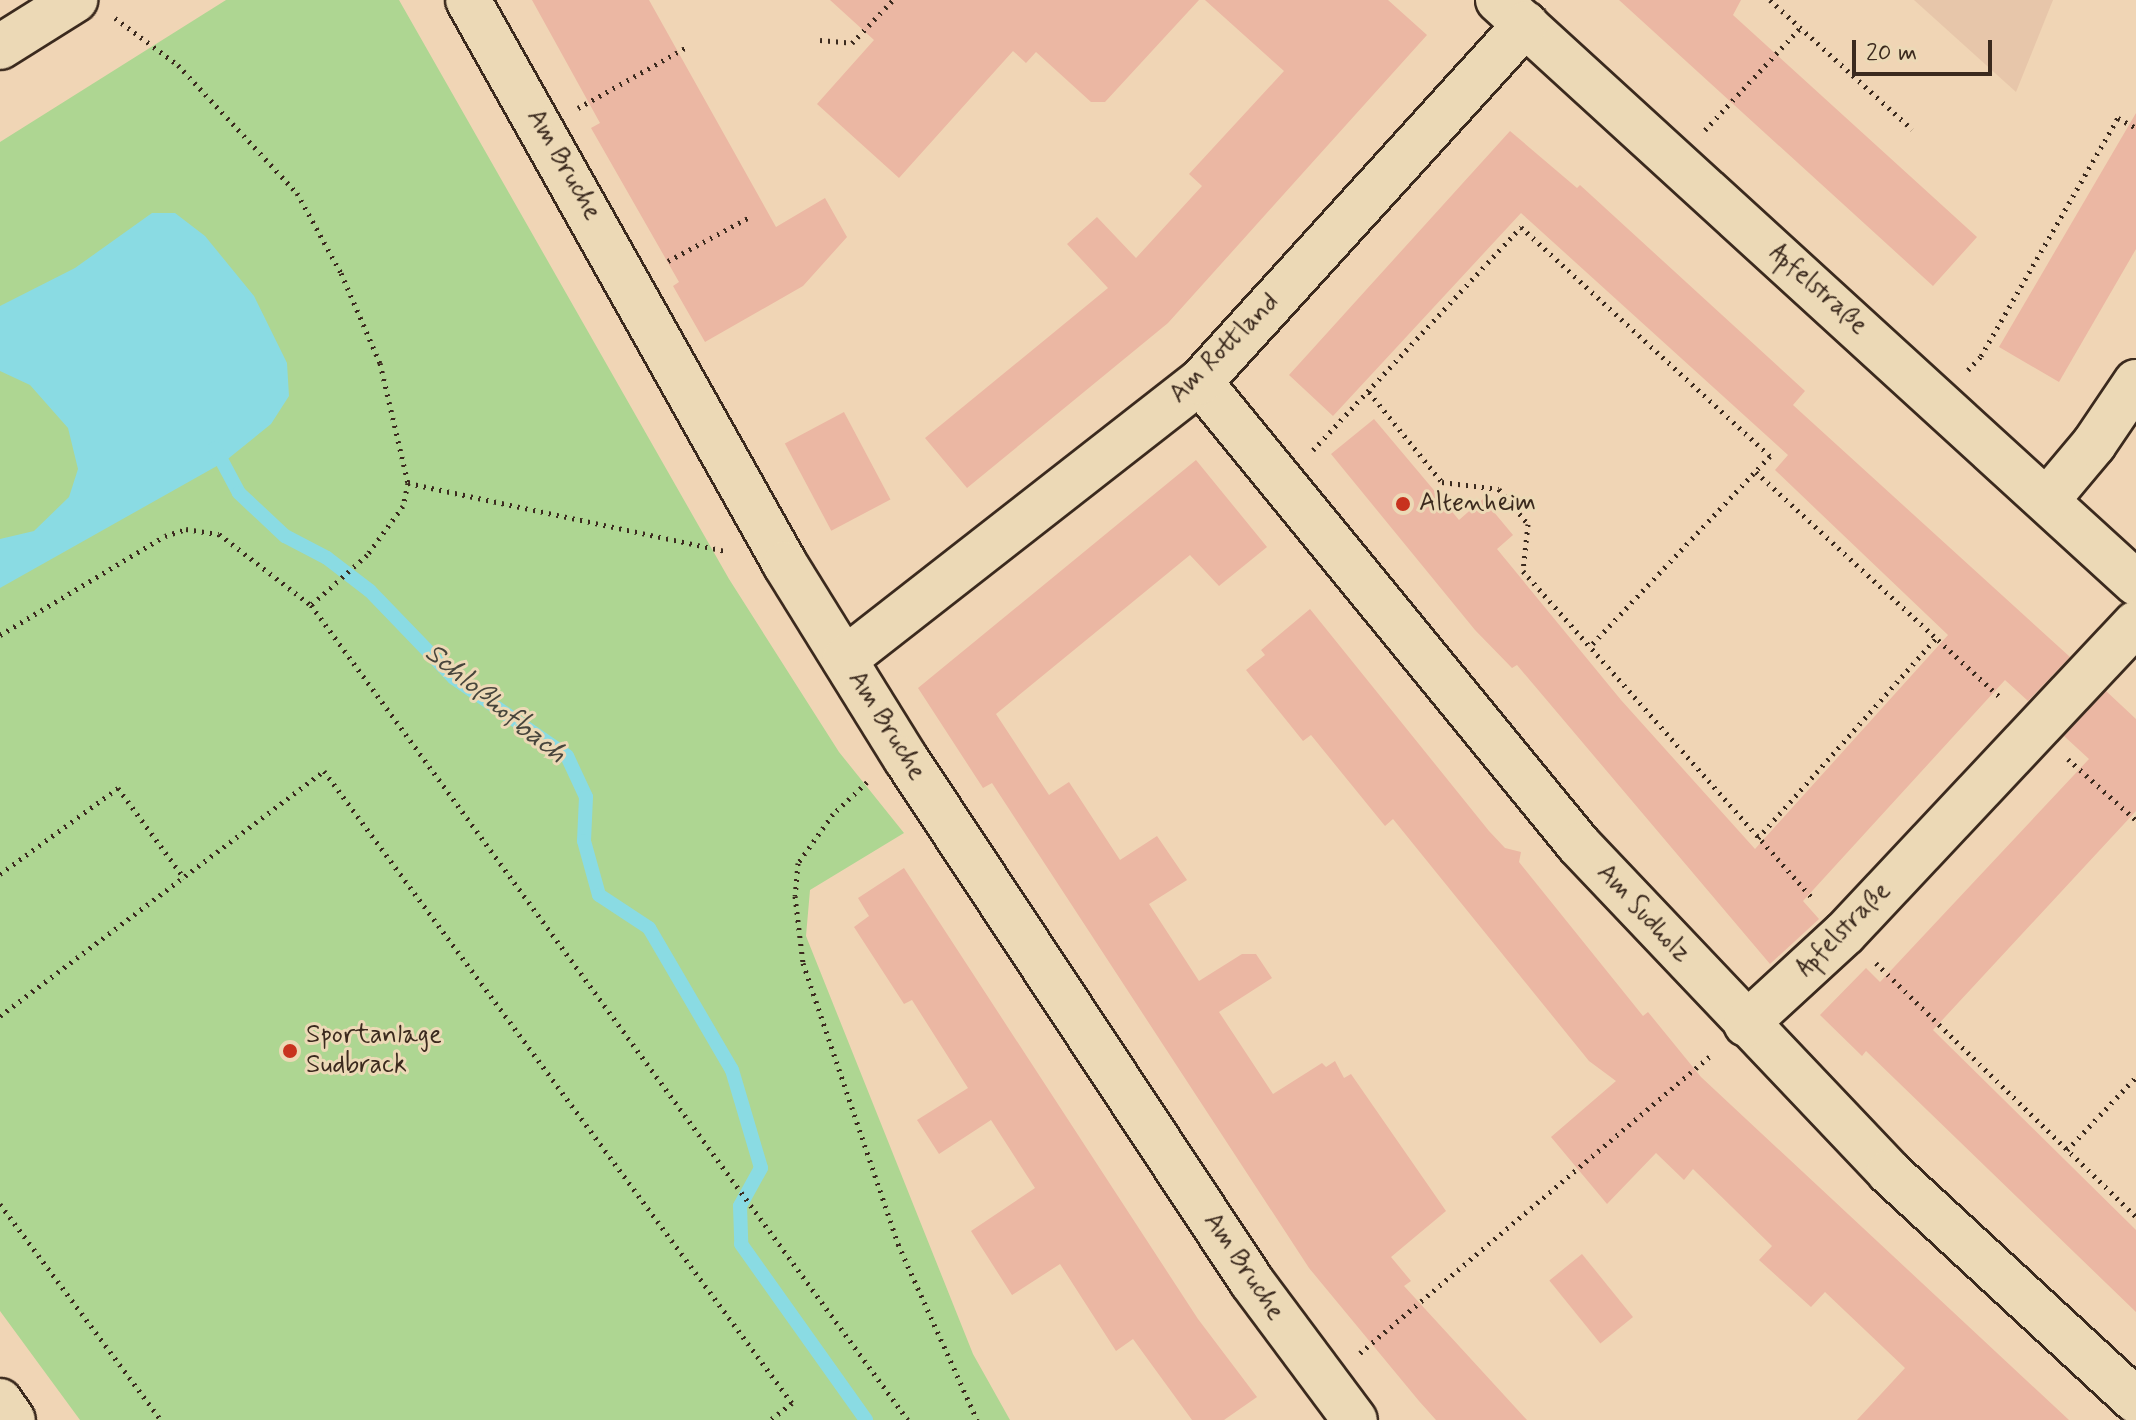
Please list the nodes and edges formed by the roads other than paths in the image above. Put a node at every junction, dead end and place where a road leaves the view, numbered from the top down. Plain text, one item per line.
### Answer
1 (468, 0) edge
2 (92, 5) edge
3 (1512, 12) edge
4 (0, 47) edge
5 (1200, 382) junction
6 (2136, 382) edge
7 (2047, 500) junction
8 (2136, 583) edge
9 (2136, 623) edge
10 (845, 659) junction
11 (1746, 1024) junction
12 (0, 1401) edge
13 (2136, 1401) edge
14 (13, 1420) edge
15 (1355, 1420) edge

1 - 10 street, Am Bruche
2 - 4 street
3 - 5 street, Am Rottland
3 - 7 street, Apfelstraße
5 - 10 street, Am Rottland
5 - 11 street, Am Sudholz
6 - 7 street
7 - 8 street, Apfelstraße
9 - 11 street, Apfelstraße
10 - 15 street, Am Bruche
11 - 13 street, Am Sudholz
12 - 14 street

